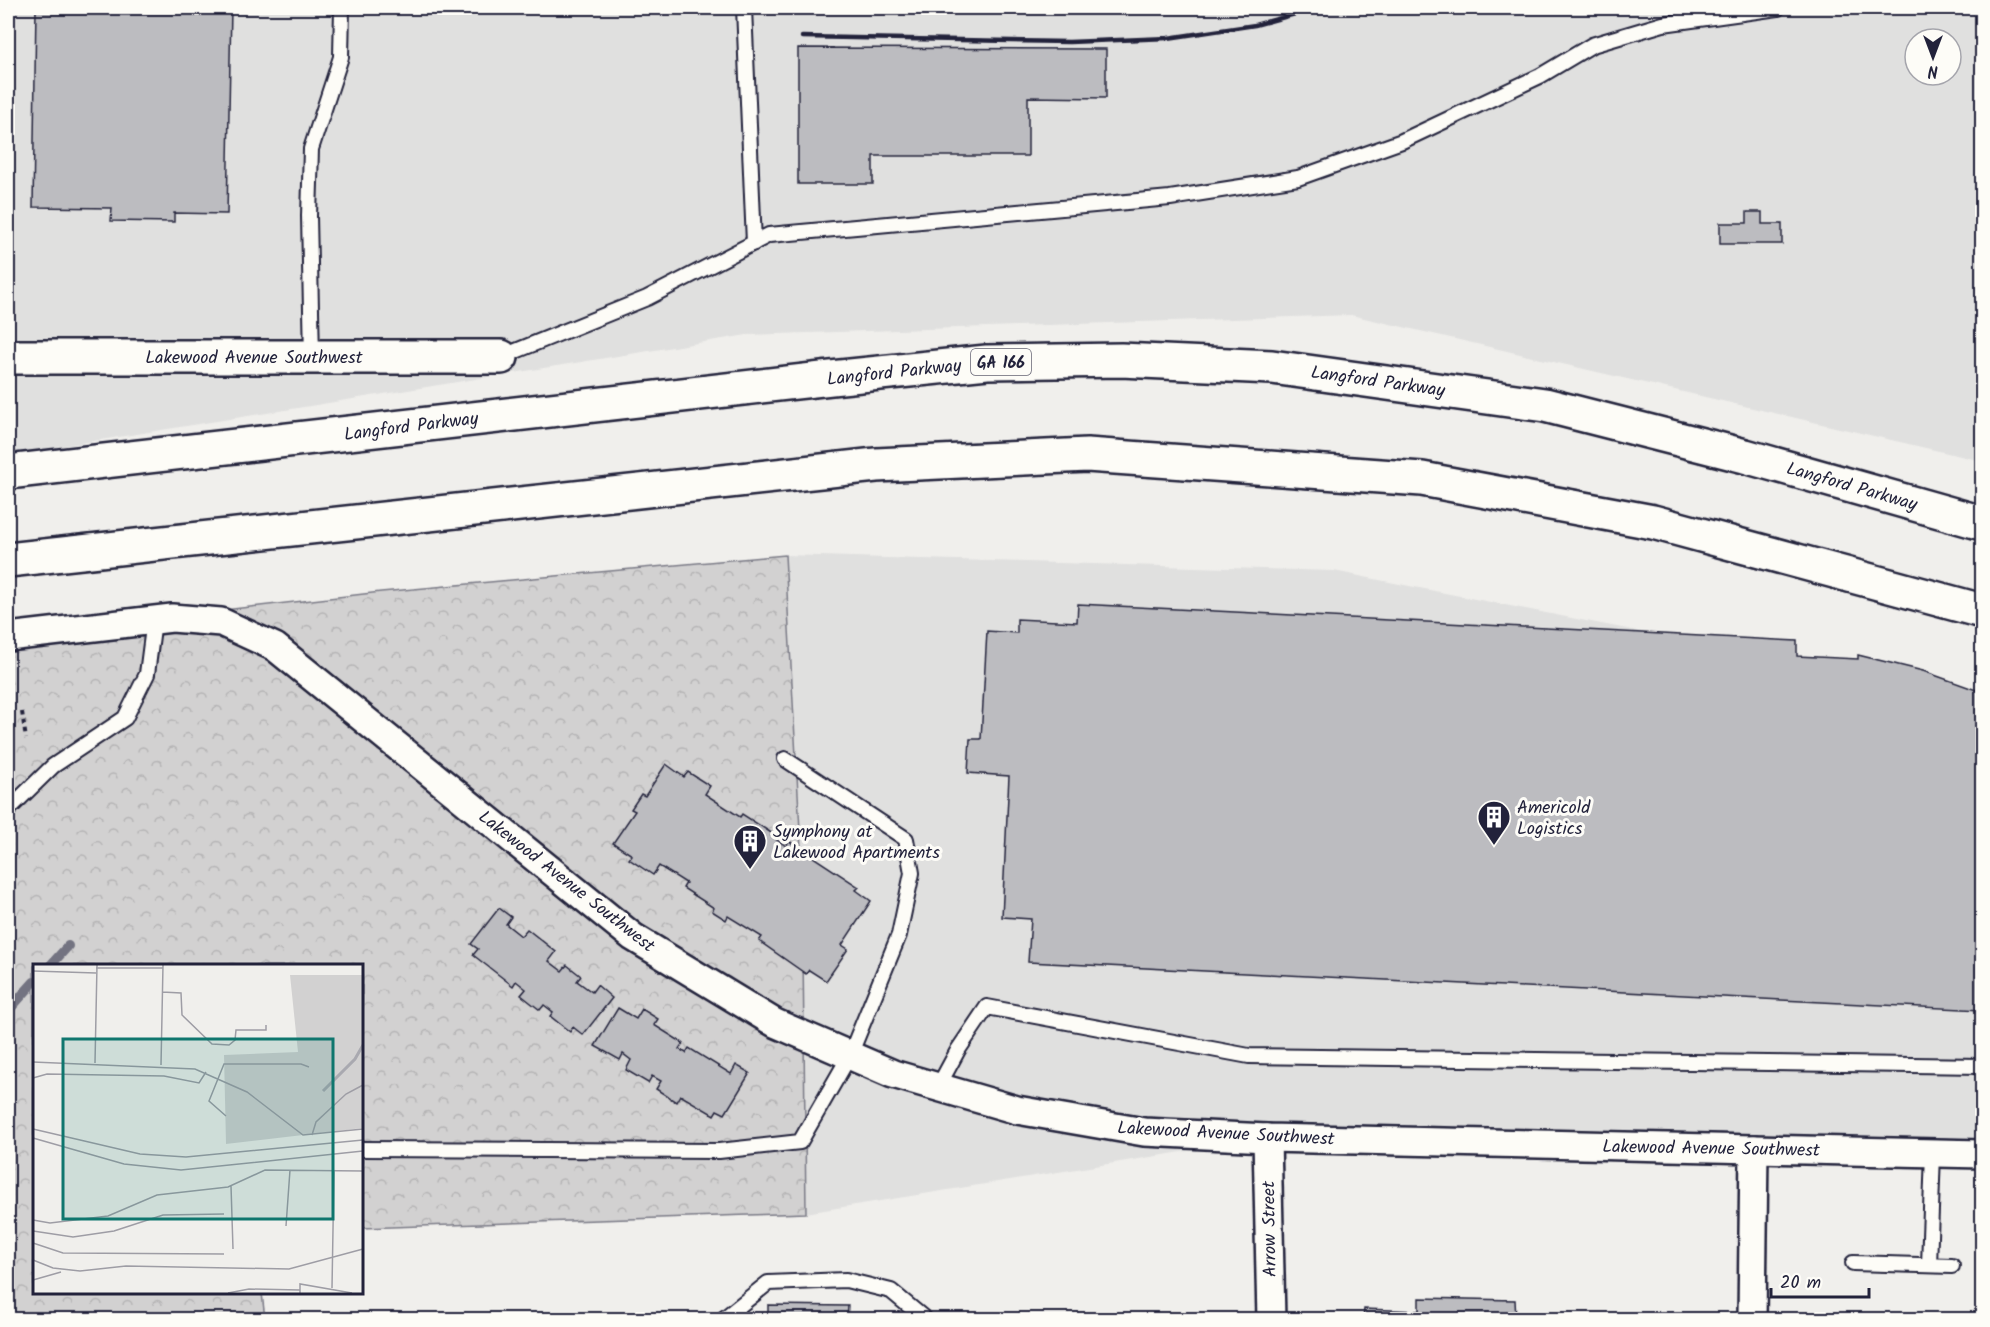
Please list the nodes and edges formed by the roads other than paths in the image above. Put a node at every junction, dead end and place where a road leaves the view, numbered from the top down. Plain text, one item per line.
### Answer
1 (342, 8) edge
2 (744, 8) edge
3 (1778, 8) edge
4 (754, 243) junction
5 (8, 357) edge
6 (312, 357) junction
7 (501, 357) joint
8 (8, 472) edge
9 (1983, 523) edge
10 (8, 560) edge
11 (1983, 611) edge
12 (154, 620) junction
13 (8, 637) edge
14 (785, 759) dead end
15 (8, 810) edge
16 (850, 1055) junction
17 (1983, 1066) edge
18 (938, 1087) junction
19 (1267, 1138) junction
20 (363, 1149) edge
21 (1754, 1149) junction
22 (1933, 1153) junction
23 (1983, 1154) edge
24 (1853, 1263) dead end
25 (1929, 1265) junction
26 (1952, 1266) dead end
27 (722, 1320) edge
28 (926, 1320) edge
29 (1270, 1320) edge
30 (1752, 1320) edge

1 - 6 lane
2 - 4 lane
3 - 4 lane
4 - 7 lane
5 - 6 main road, Lakewood Avenue Southwest
6 - 7 main road, Lakewood Avenue Southwest
8 - 9 main road, Langford Parkway / GA 166
10 - 11 main road
12 - 13 street, Lakewood Avenue Southwest
12 - 15 lane
12 - 16 street, Lakewood Avenue Southwest
14 - 16 lane
16 - 18 street, Lakewood Avenue Southwest
16 - 20 lane
17 - 18 lane
18 - 19 street, Lakewood Avenue Southwest
19 - 21 street, Lakewood Avenue Southwest
19 - 29 street, Arrow Street
21 - 22 street, Lakewood Avenue Southwest
21 - 30 street
22 - 23 street, Lakewood Avenue Southwest
22 - 25 lane
24 - 25 lane
25 - 26 lane
27 - 28 lane

